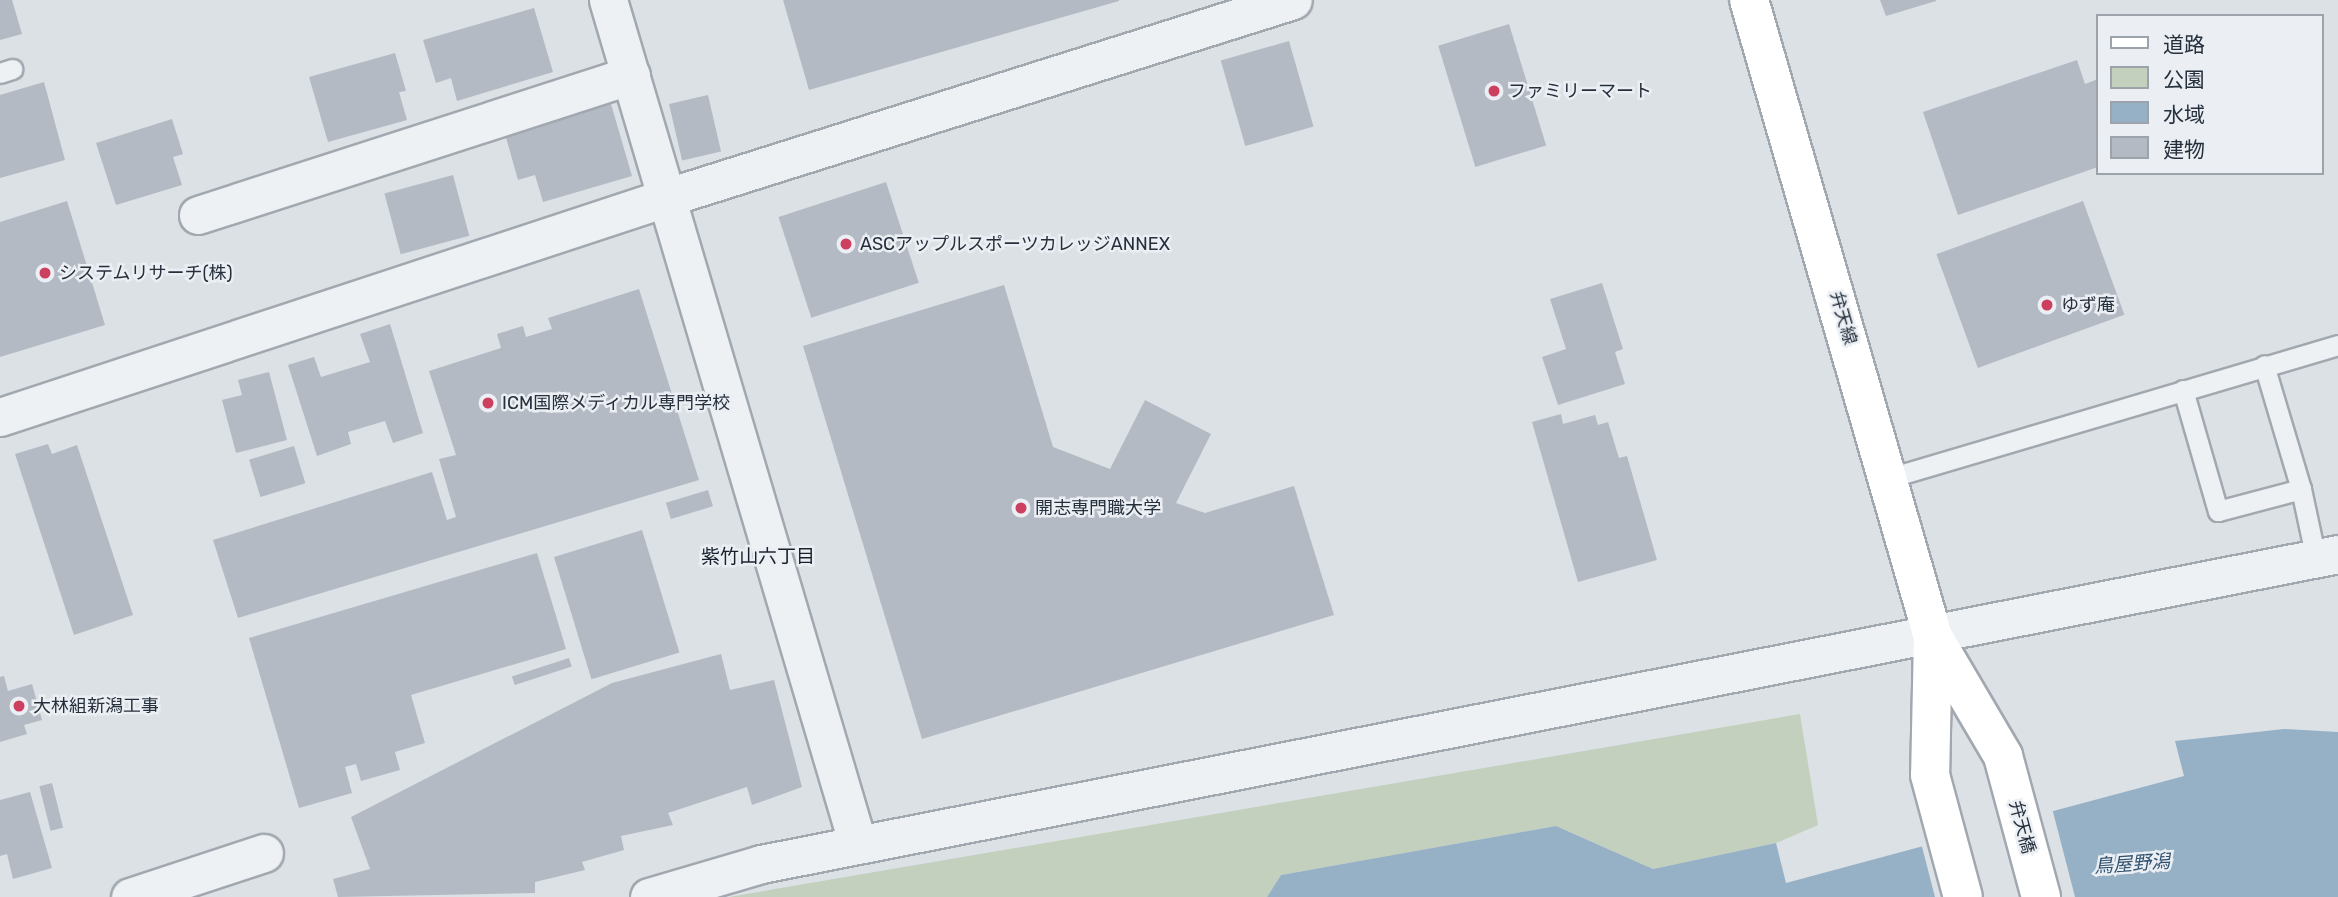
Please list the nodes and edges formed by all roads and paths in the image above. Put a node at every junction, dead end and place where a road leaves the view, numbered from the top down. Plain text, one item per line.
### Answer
1 (608, 0) edge
2 (1293, 0) edge
3 (1749, 0) edge
4 (631, 75) junction
5 (668, 197) junction
6 (198, 215) dead end
7 (2338, 345) edge
8 (2264, 365) junction
9 (2183, 390) junction
10 (0, 416) edge
11 (1889, 478) junction
12 (2301, 489) junction
13 (2327, 557) edge
14 (1933, 637) junction
15 (858, 845) junction
16 (264, 853) dead end
17 (130, 897) edge
18 (649, 897) edge
19 (1963, 897) edge
20 (2041, 897) edge

1 - 4 street
2 - 5 street
3 - 11 street, 弁天線
4 - 5 street
4 - 6 street
5 - 10 street
5 - 15 street
7 - 8 lane
8 - 9 lane
8 - 12 lane
9 - 11 lane
9 - 12 lane
11 - 14 street, 弁天線
12 - 13 lane
13 - 14 street
14 - 15 street
14 - 19 street
14 - 20 street, 弁天橋
15 - 18 street
16 - 17 street

